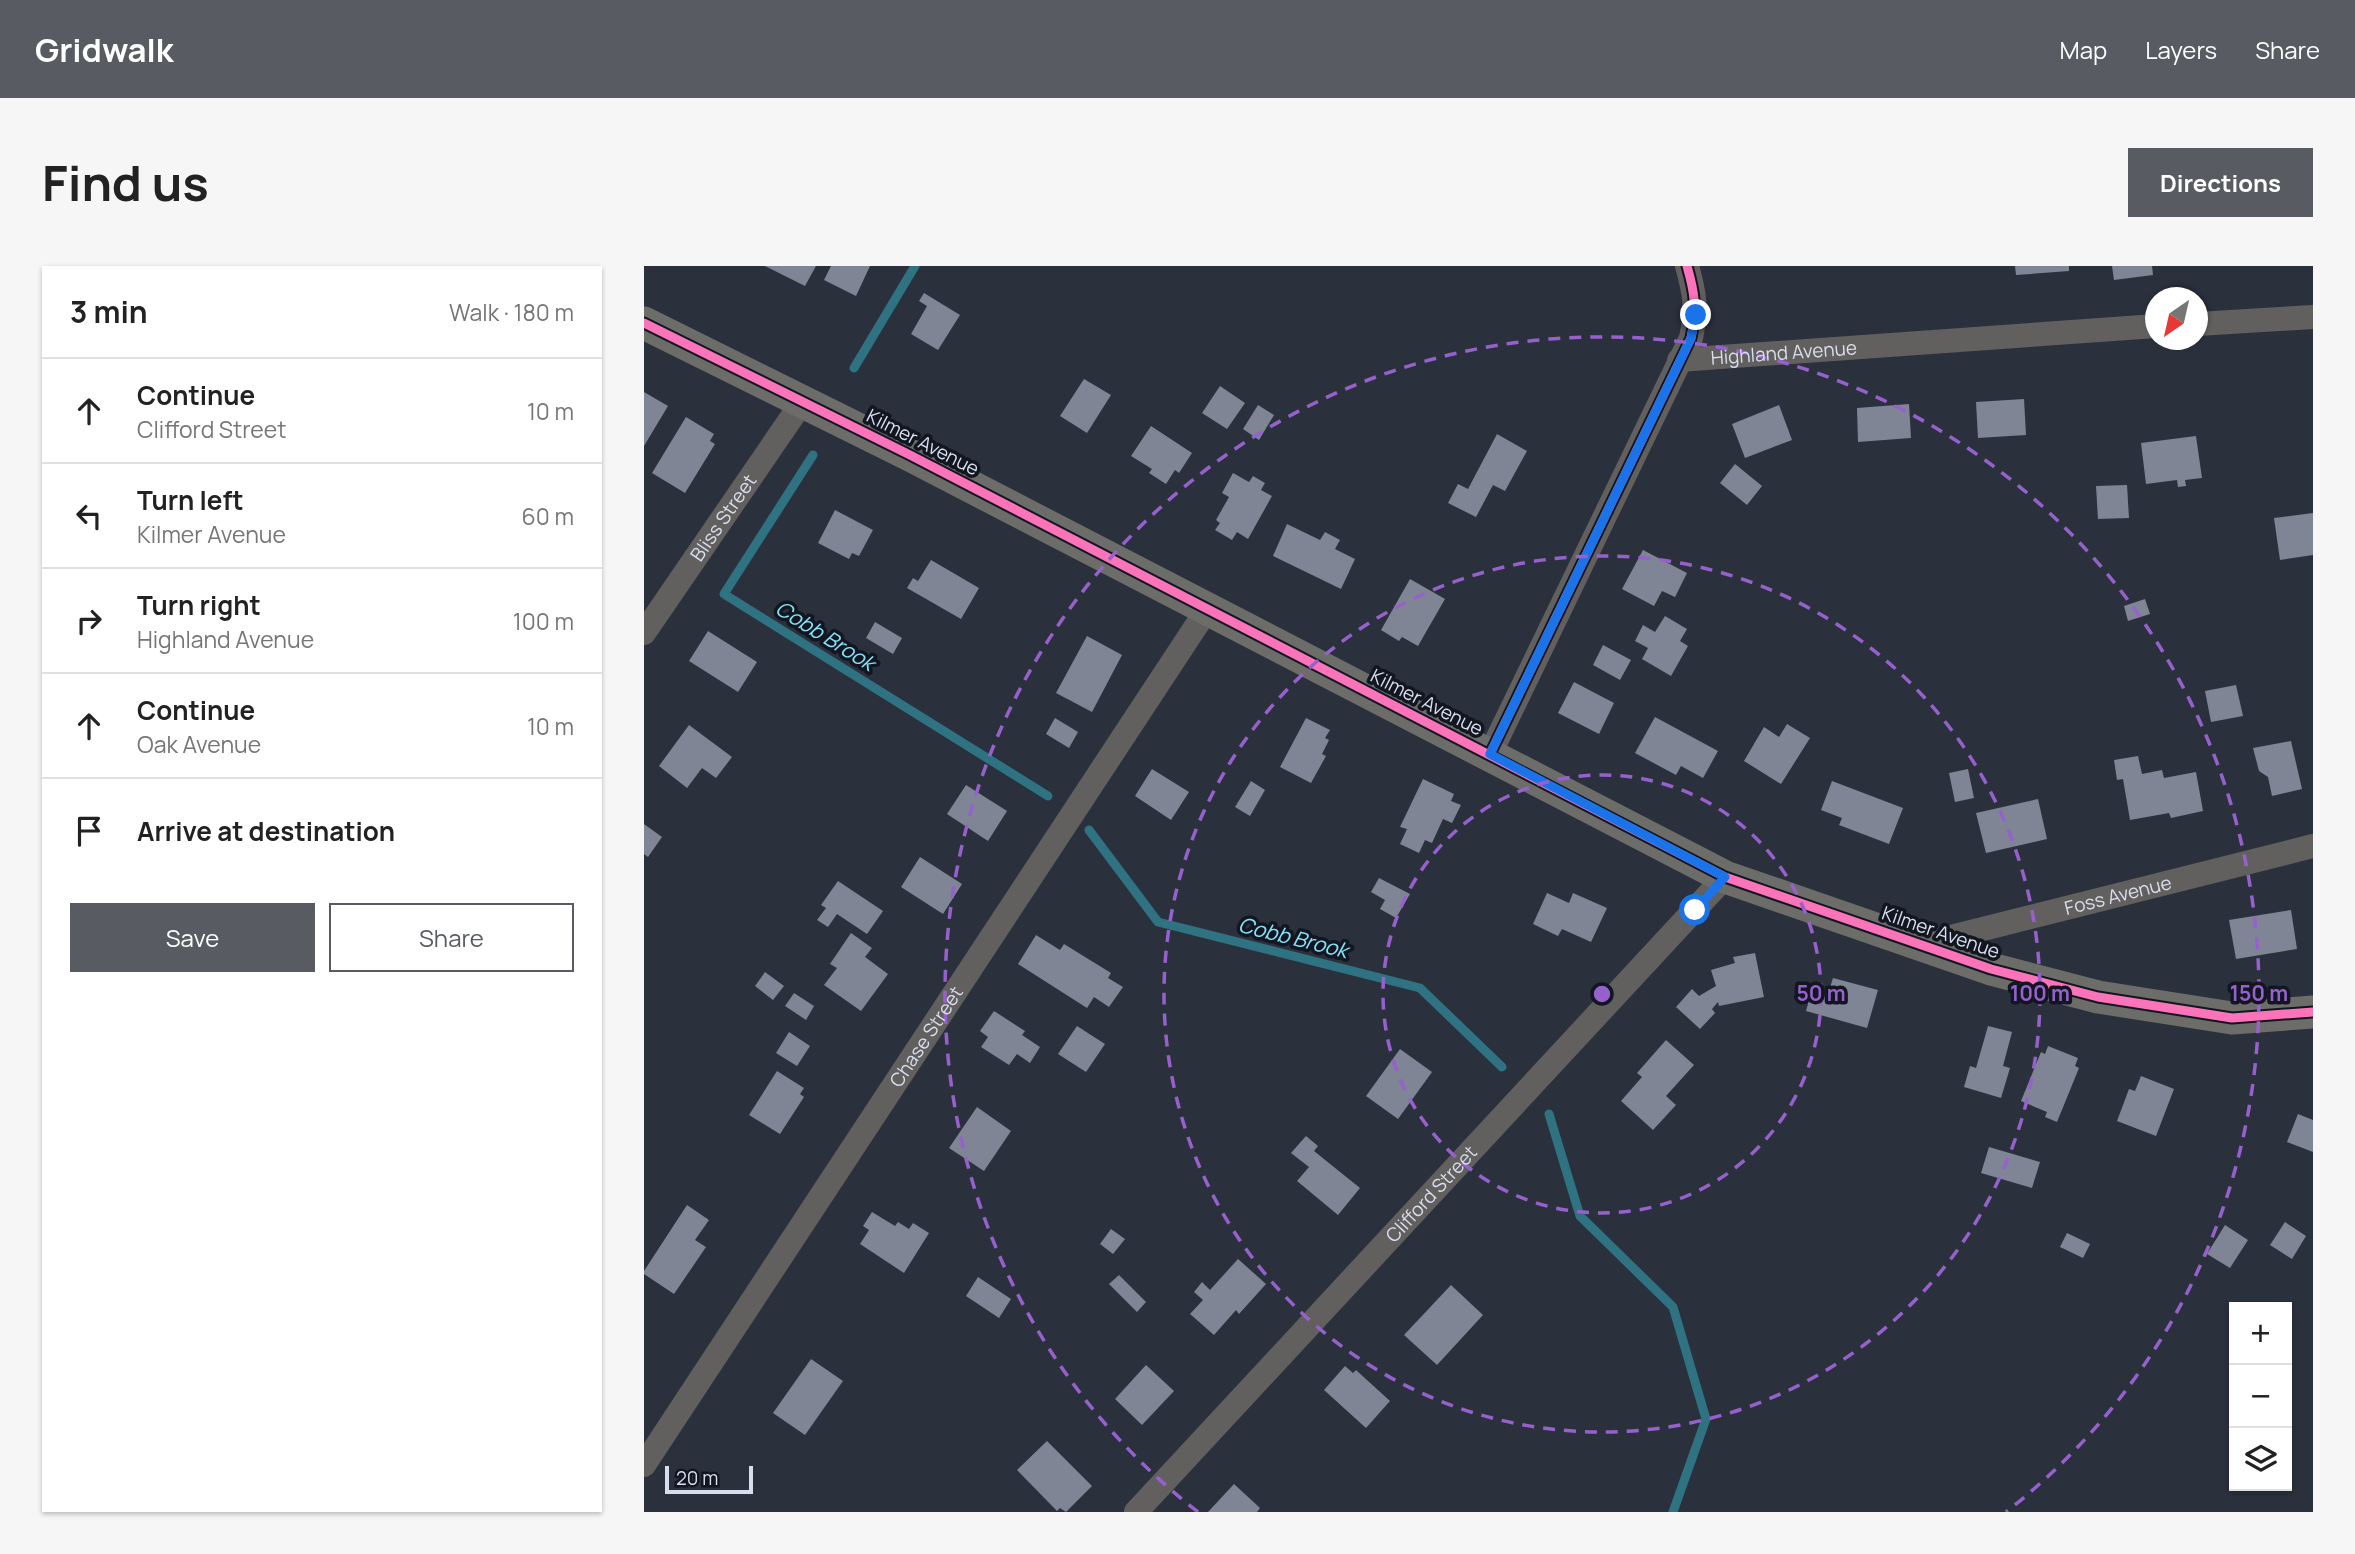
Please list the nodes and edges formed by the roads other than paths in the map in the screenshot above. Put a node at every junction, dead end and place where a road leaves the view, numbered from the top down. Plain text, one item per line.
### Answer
1 (1687, 266) edge
2 (2313, 317) edge
3 (644, 323) edge
4 (2208, 323) edge
5 (2145, 327) edge
6 (1679, 360) junction
7 (803, 401) junction
8 (1208, 608) junction
9 (644, 633) edge
10 (1490, 754) junction
11 (2313, 846) edge
12 (1725, 877) junction
13 (1923, 944) junction
14 (2313, 1012) edge
15 (644, 1465) edge
16 (1136, 1512) edge

1 - 6 street
2 - 4 street
3 - 7 street, Kilmer Avenue
5 - 6 street, Highland Avenue
6 - 10 street
7 - 8 street, Kilmer Avenue
7 - 9 street, Bliss Street
8 - 10 street, Kilmer Avenue
8 - 15 street, Chase Street
10 - 12 street, Kilmer Avenue
11 - 13 street, Foss Avenue
12 - 13 street, Kilmer Avenue
12 - 16 street, Clifford Street
13 - 14 street, Kilmer Avenue

